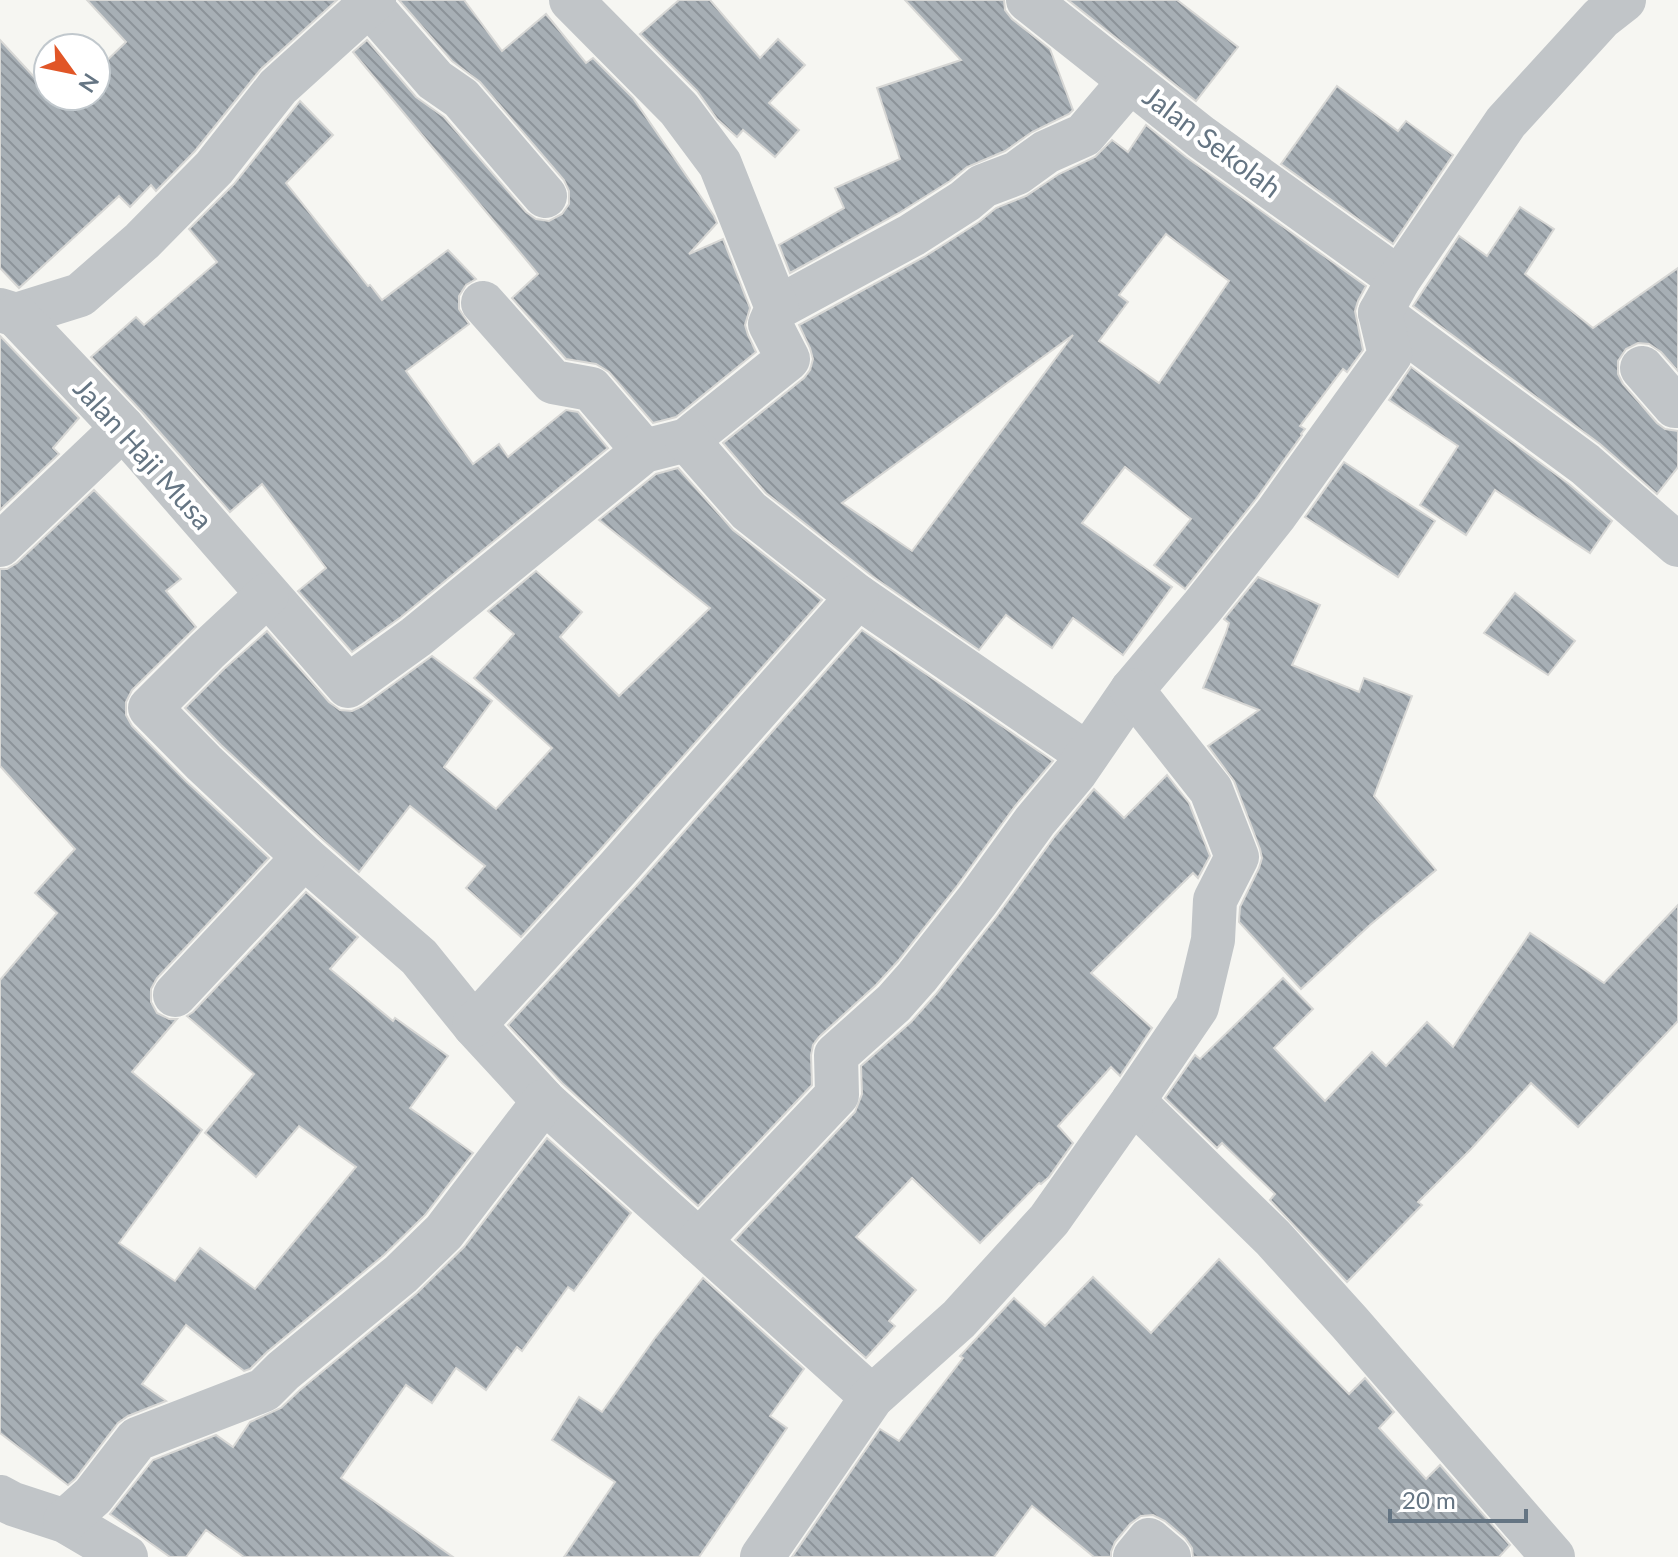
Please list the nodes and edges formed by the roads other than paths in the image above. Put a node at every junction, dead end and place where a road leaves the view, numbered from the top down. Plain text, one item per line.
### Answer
1 (571, 0) edge
2 (1028, 0) edge
3 (1624, 0) edge
4 (372, 2) edge
5 (1130, 81) junction
6 (545, 196) dead end
7 (1390, 296) junction
8 (483, 303) dead end
9 (777, 308) junction
10 (8, 313) edge
11 (1642, 368) dead end
12 (1678, 406) edge
13 (123, 428) junction
14 (687, 440) junction
15 (644, 451) junction
16 (0, 545) edge
17 (1678, 545) edge
18 (267, 595) junction
19 (857, 596) junction
20 (1132, 690) junction
21 (1087, 754) junction
22 (304, 857) junction
23 (175, 995) dead end
24 (474, 1025) junction
25 (544, 1101) junction
26 (1133, 1101) junction
27 (699, 1241) junction
28 (872, 1397) junction
29 (4, 1508) edge
30 (65, 1521) junction
31 (776, 1552) edge
32 (126, 1557) edge
33 (1135, 1557) edge
34 (1169, 1557) edge
35 (1553, 1557) edge

1 - 9 street
2 - 5 street, Jalan Sekolah
3 - 7 street
4 - 6 street
4 - 10 street
5 - 7 street, Jalan Sekolah
5 - 9 street
7 - 17 street, Jalan Sekolah
7 - 20 street
8 - 15 street
9 - 14 street
10 - 13 street, Jalan Haji Musa
11 - 12 street
13 - 16 street
13 - 18 street, Jalan Haji Musa
14 - 15 street
14 - 19 street
15 - 18 street, Jalan Haji Musa
18 - 22 street
19 - 21 street
19 - 24 street
20 - 21 street
20 - 26 street
21 - 27 street
22 - 23 street
22 - 24 street
24 - 25 street
25 - 27 street
25 - 30 street
26 - 28 street
26 - 35 street
27 - 28 street
28 - 31 street
29 - 30 street
30 - 32 street
33 - 34 street

